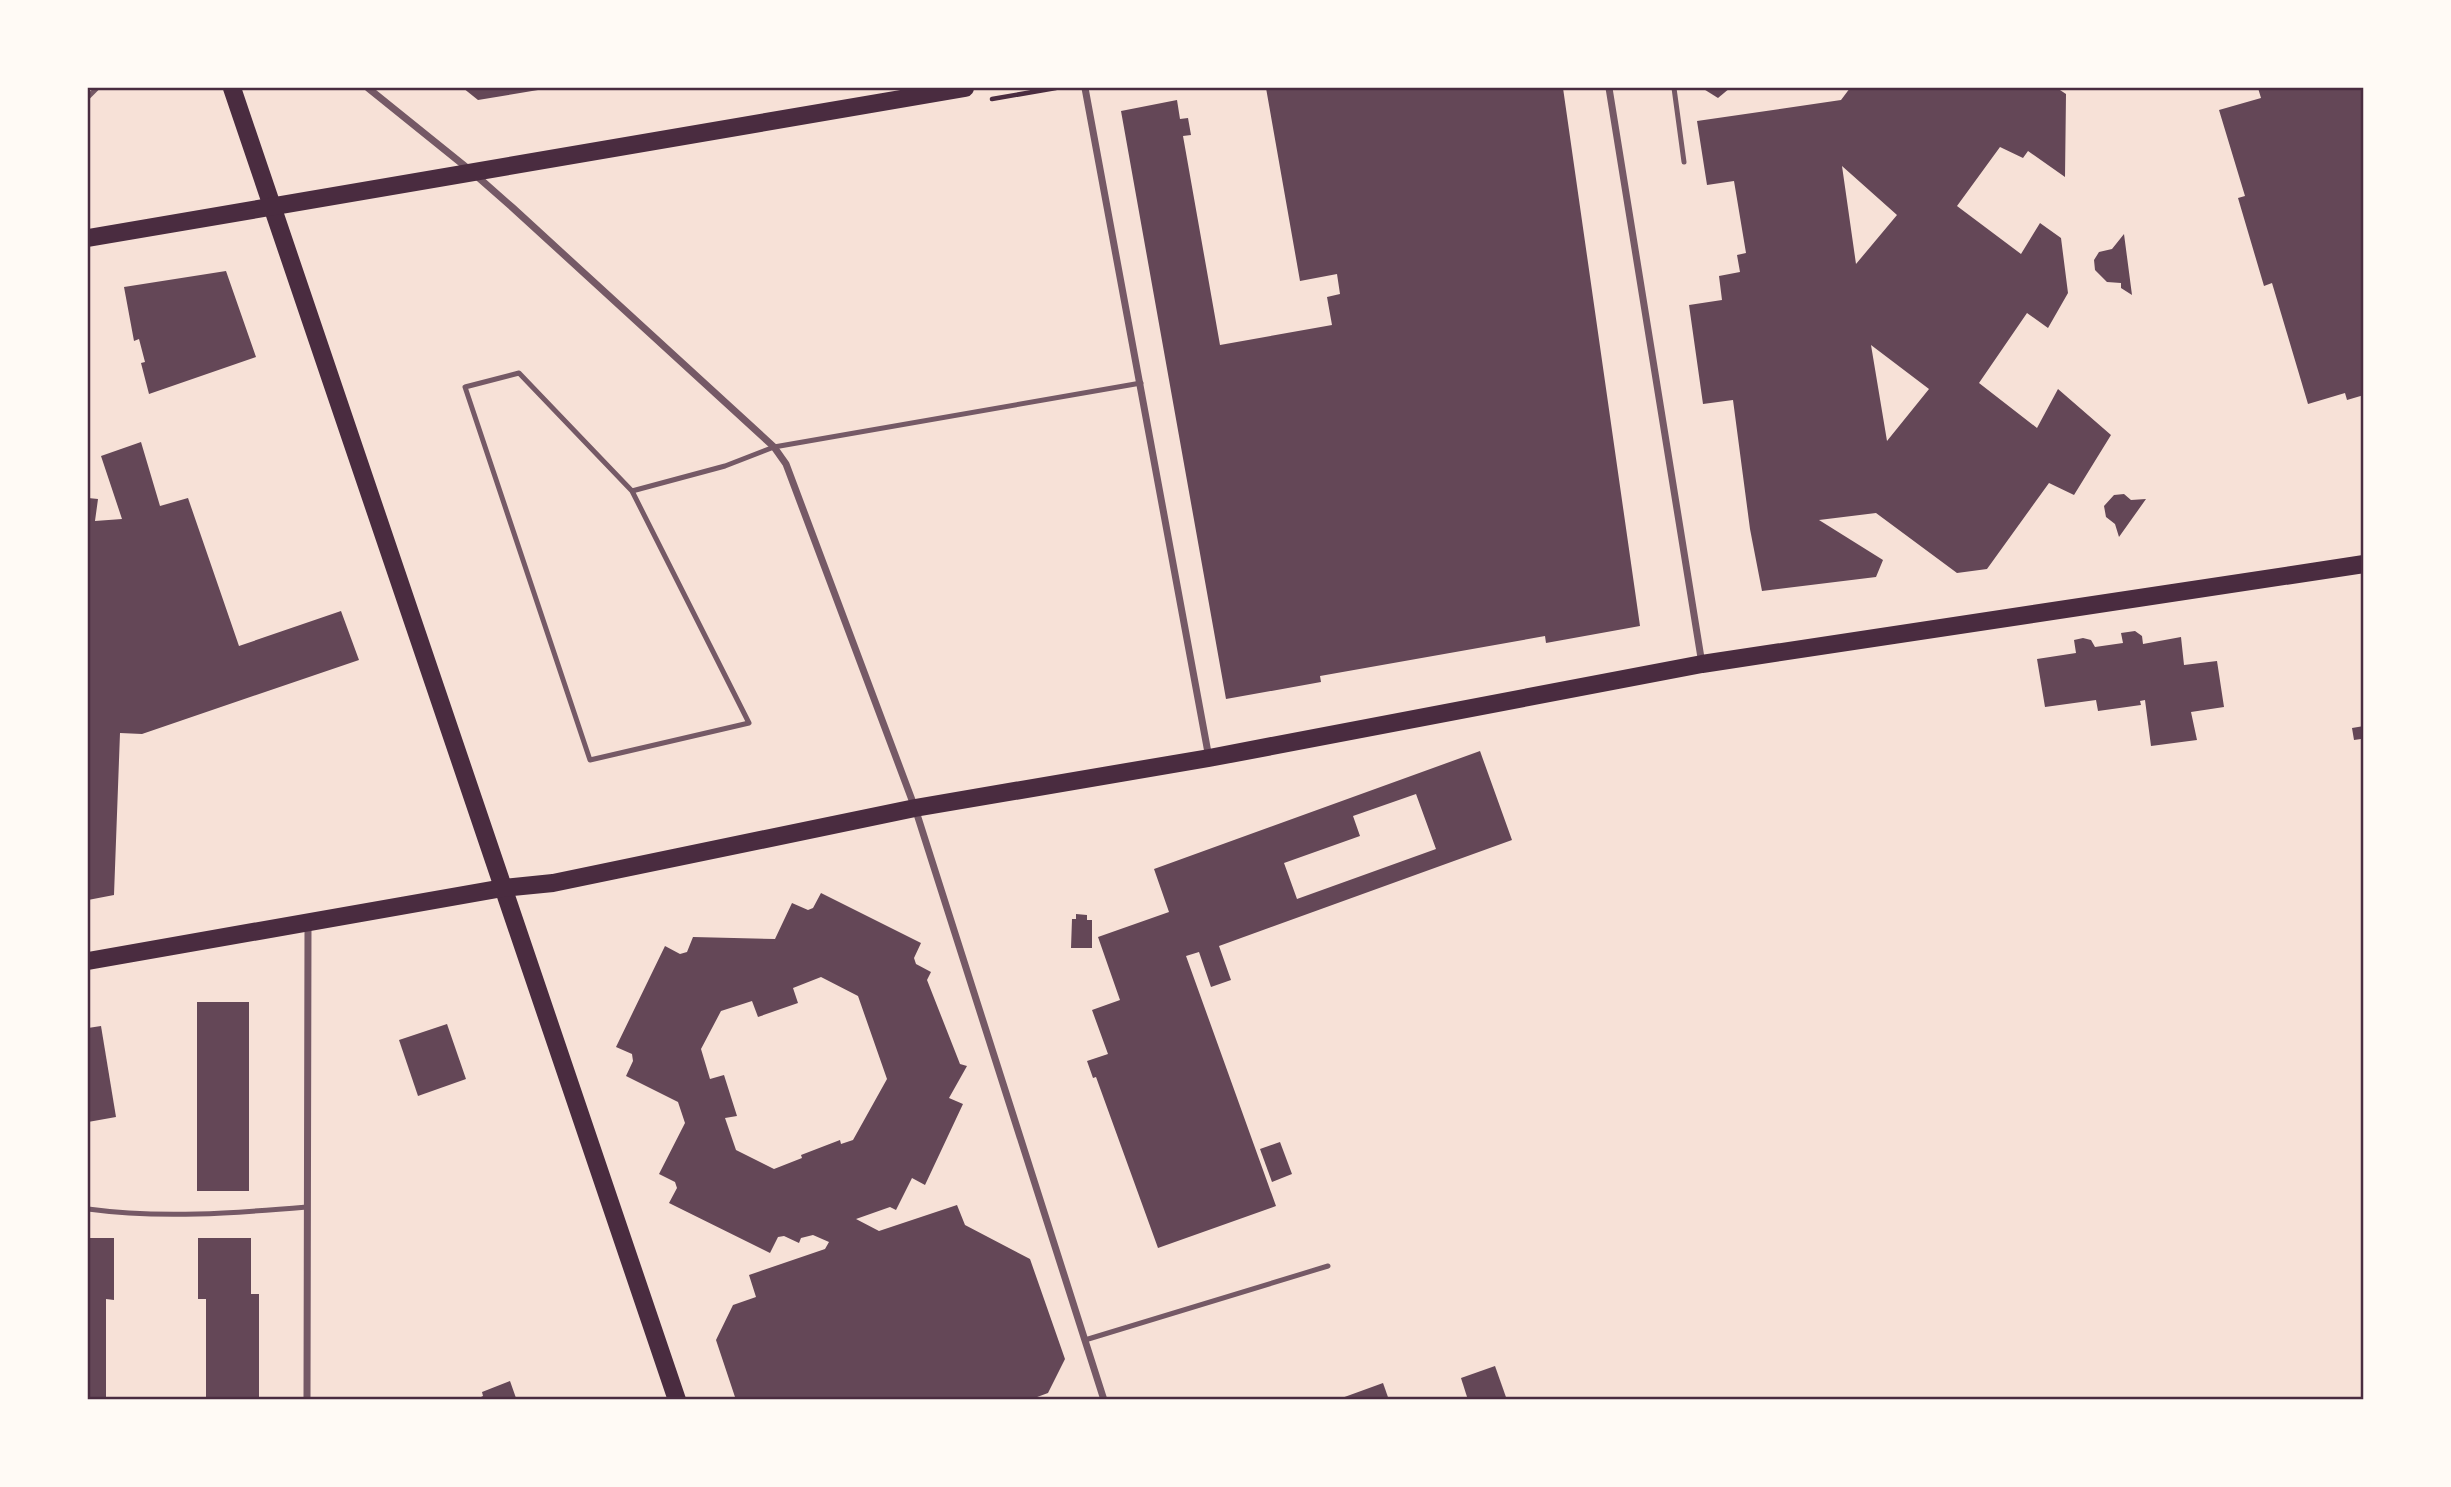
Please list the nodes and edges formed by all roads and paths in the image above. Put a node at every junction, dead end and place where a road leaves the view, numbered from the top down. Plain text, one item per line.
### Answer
1 (97, 88) edge
2 (232, 88) edge
3 (368, 88) edge
4 (965, 88) edge
5 (1085, 88) edge
6 (1609, 88) edge
7 (1674, 88) edge
8 (88, 97) edge
9 (1684, 162) dead end
10 (471, 171) junction
11 (271, 205) junction
12 (88, 238) edge
13 (1140, 383) junction
14 (774, 447) junction
15 (632, 491) junction
16 (2364, 564) edge
17 (1702, 664) junction
18 (1209, 758) junction
19 (915, 807) junction
20 (503, 888) junction
21 (308, 922) junction
22 (88, 961) edge
23 (307, 1207) junction
24 (88, 1209) edge
25 (1328, 1266) dead end
26 (1085, 1340) junction
27 (307, 1399) edge
28 (677, 1399) edge
29 (1104, 1399) edge

1 - 8 lane
2 - 11 main road
3 - 10 street
4 - 10 main road
5 - 13 street
6 - 17 street
7 - 9 lane
10 - 11 main road
10 - 14 street
11 - 12 main road
11 - 20 main road
13 - 14 lane
13 - 18 street
14 - 15 lane
14 - 19 street
15 - 15 lane
16 - 17 main road
17 - 18 main road
18 - 19 main road
19 - 20 main road
19 - 26 street
20 - 21 main road
20 - 28 main road
21 - 22 main road
21 - 23 street
23 - 24 lane
23 - 27 street
25 - 26 lane
26 - 29 street

